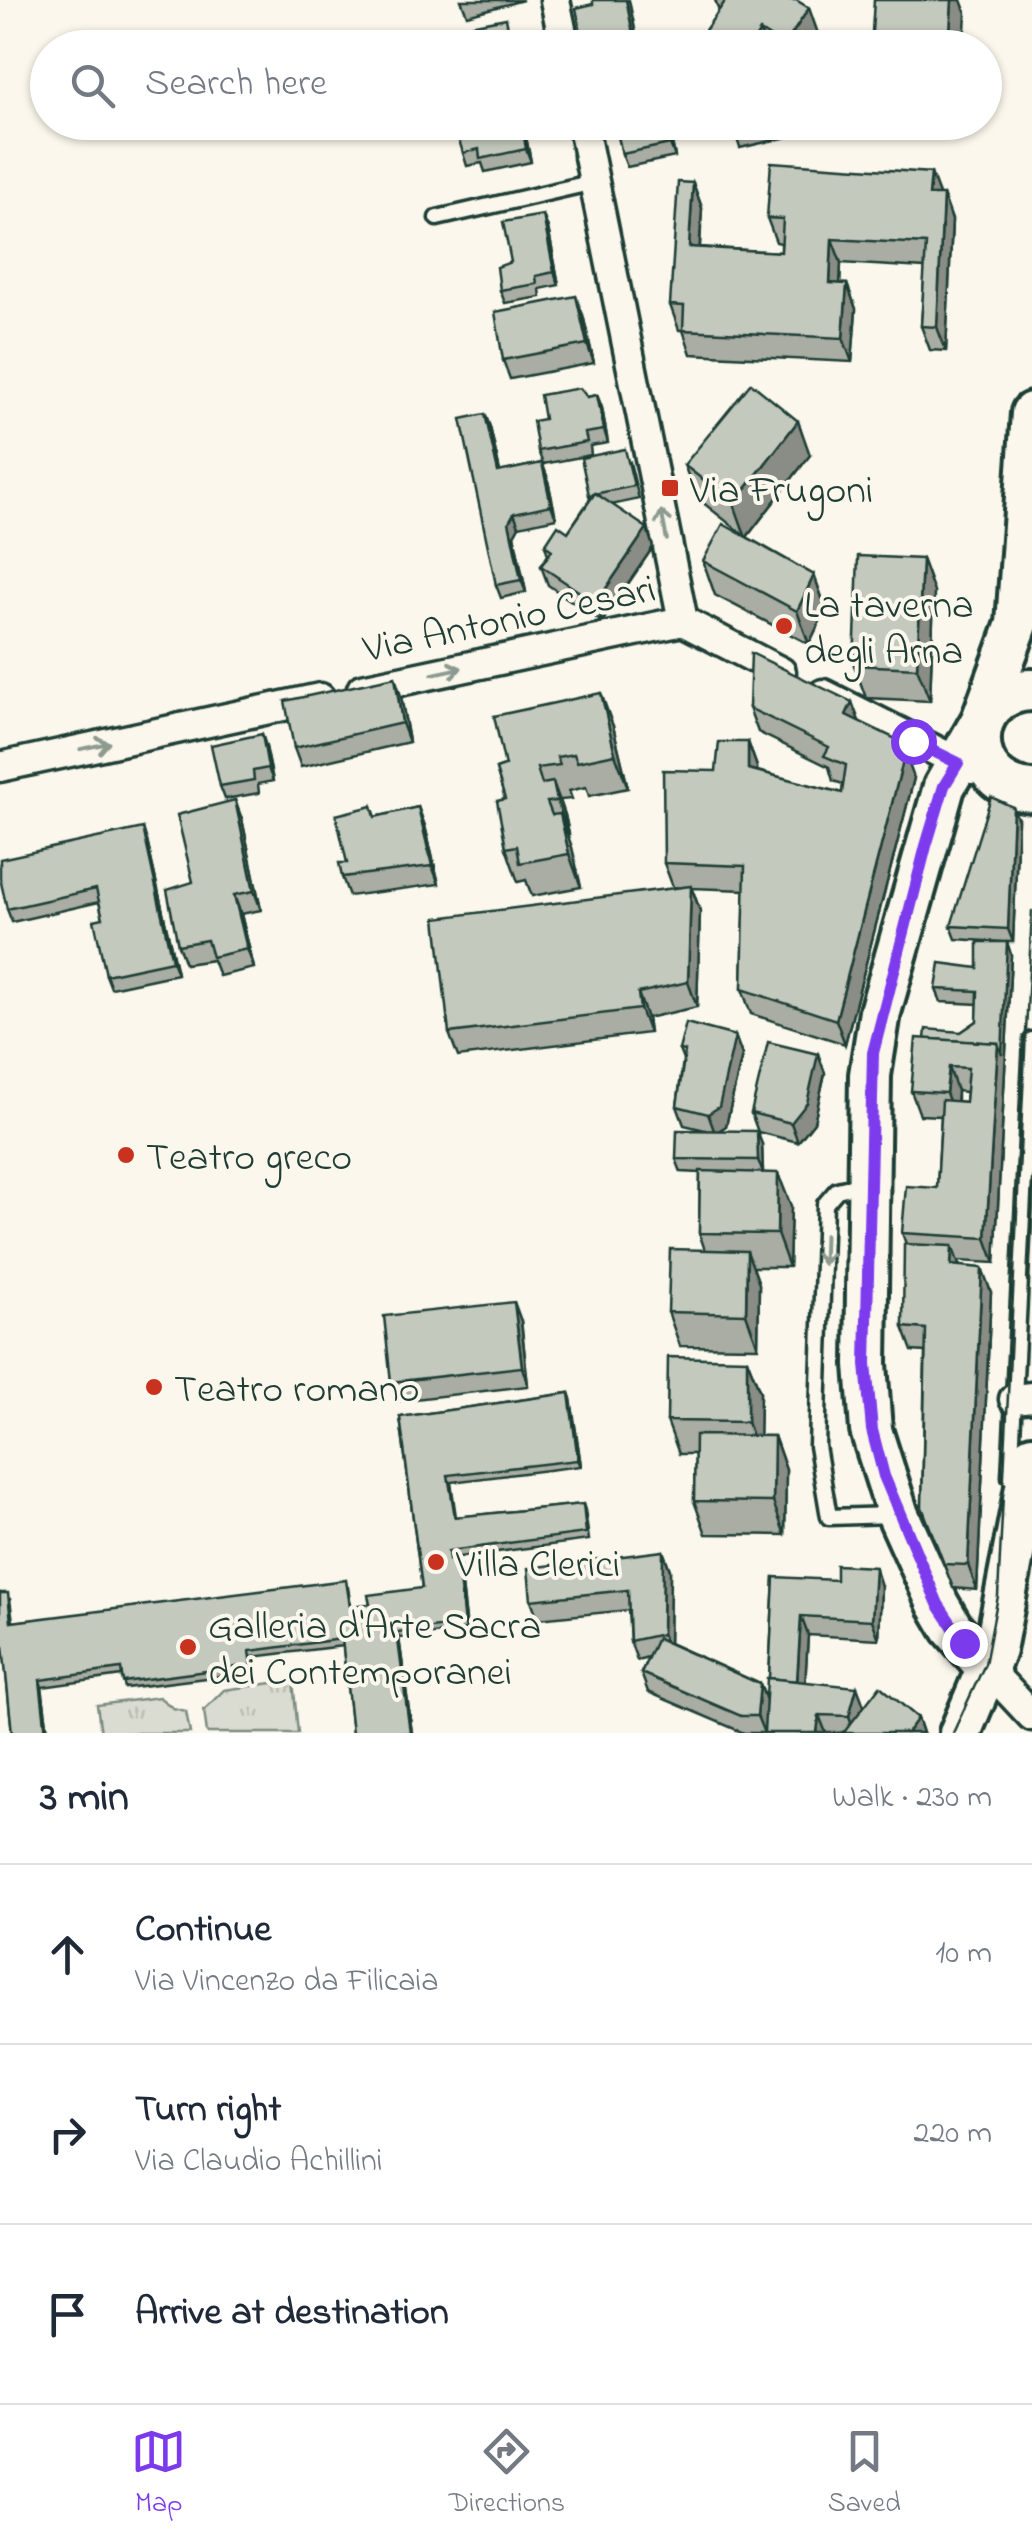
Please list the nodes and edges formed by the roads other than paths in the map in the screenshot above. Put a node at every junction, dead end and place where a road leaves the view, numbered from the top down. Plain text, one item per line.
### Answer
1 (555, 0) edge
2 (562, 30) edge
3 (586, 140) edge
4 (594, 182) junction
5 (437, 218) dead end
6 (1032, 413) edge
7 (683, 621) junction
8 (1032, 690) edge
9 (982, 720) junction
10 (958, 763) junction
11 (0, 767) edge
12 (1016, 787) edge
13 (1032, 1040) edge
14 (869, 1184) junction
15 (1023, 1398) edge
16 (1032, 1456) edge
17 (898, 1515) junction
18 (1002, 1612) junction
19 (989, 1670) junction
20 (1032, 1716) edge
21 (960, 1733) edge

1 - 2 street
3 - 4 street
4 - 5 lane
7 -> 4 street
6 - 9 main road
7 - 10 street
11 -> 7 street, Via Antonio Cesari
8 - 9 main road
9 - 10 main road
9 - 12 main road
10 - 12 street
10 - 14 main road
13 - 15 lane
14 - 17 main road
14 -> 17 lane
15 - 18 lane
16 - 18 main road
17 - 19 main road
18 - 19 main road
19 - 20 street
19 - 21 main road

